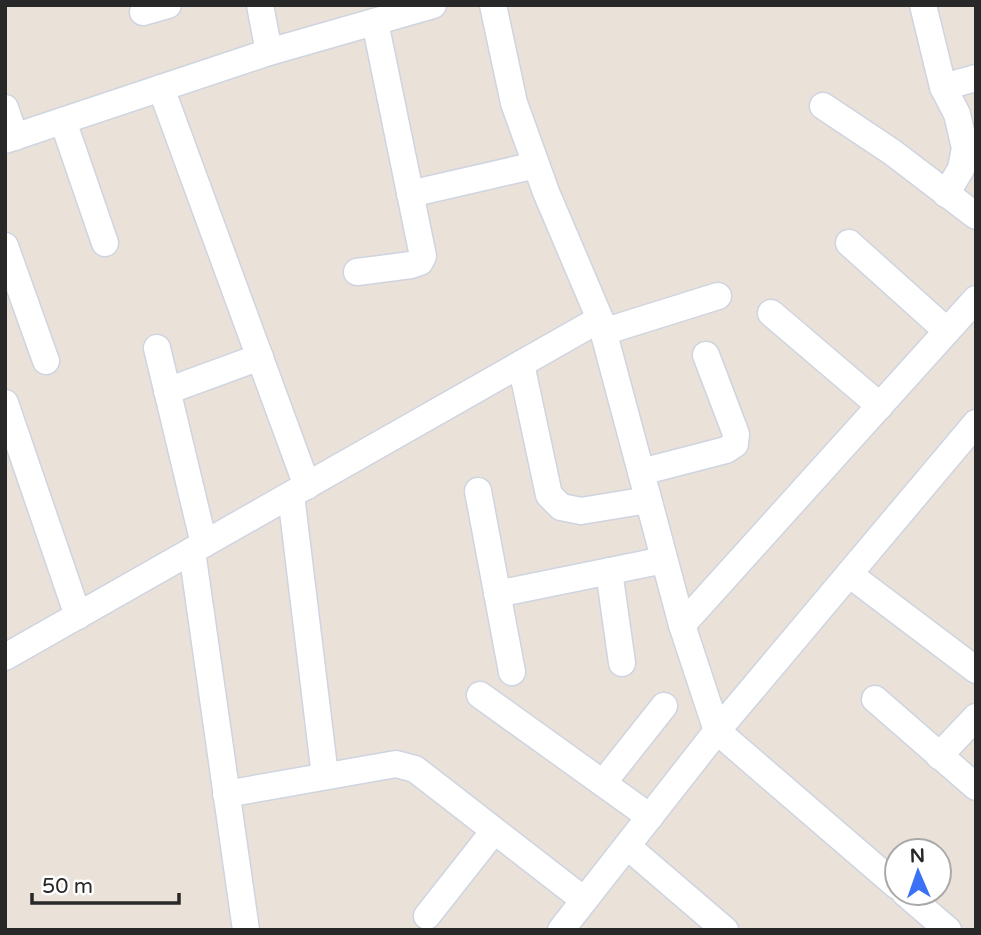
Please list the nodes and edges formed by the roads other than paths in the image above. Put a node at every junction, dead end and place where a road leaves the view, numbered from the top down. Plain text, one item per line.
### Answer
1 (260, 5) edge
2 (433, 5) edge
3 (493, 5) edge
4 (922, 5) edge
5 (369, 17) edge
6 (269, 52) junction
7 (976, 78) edge
8 (943, 87) junction
9 (161, 88) junction
10 (823, 106) dead end
11 (5, 108) edge
12 (63, 121) junction
13 (10, 139) edge
14 (536, 165) junction
15 (410, 194) junction
16 (946, 194) junction
17 (976, 216) edge
18 (105, 243) dead end
19 (849, 243) dead end
20 (5, 246) edge
21 (357, 272) dead end
22 (718, 296) dead end
23 (976, 299) edge
24 (771, 313) dead end
25 (601, 326) junction
26 (947, 331) junction
27 (157, 348) dead end
28 (706, 355) dead end
29 (260, 357) junction
30 (46, 361) dead end
31 (521, 364) junction
32 (167, 391) junction
33 (5, 403) edge
34 (880, 406) junction
35 (976, 423) edge
36 (640, 472) junction
37 (299, 490) junction
38 (478, 491) dead end
39 (648, 500) junction
40 (198, 548) junction
41 (664, 560) junction
42 (609, 571) junction
43 (849, 574) junction
44 (497, 594) junction
45 (78, 616) junction
46 (682, 625) junction
47 (5, 657) edge
48 (622, 663) dead end
49 (976, 670) edge
50 (512, 672) dead end
51 (480, 695) dead end
52 (875, 699) dead end
53 (664, 706) dead end
54 (976, 717) edge
55 (717, 731) junction
56 (940, 756) junction
57 (325, 776) junction
58 (603, 783) junction
59 (976, 787) edge
60 (226, 794) junction
61 (650, 817) junction
62 (494, 831) junction
63 (627, 846) junction
64 (883, 874) edge
65 (584, 900) junction
66 (921, 907) edge
67 (427, 916) dead end
68 (246, 930) edge
69 (561, 930) edge
70 (725, 930) edge
71 (948, 930) edge

1 - 6 street
2 - 5 street
3 - 14 street
4 - 8 street
5 - 6 street
5 - 15 street
6 - 9 street
7 - 8 street
8 - 16 street
9 - 12 street
9 - 29 street
10 - 16 street
11 - 13 street
12 - 13 street
12 - 18 street
14 - 15 street
14 - 25 street
15 - 21 street
16 - 17 street
19 - 26 street
20 - 30 street
22 - 25 street
23 - 26 street
24 - 34 street
25 - 31 street
25 - 36 street
26 - 34 street
27 - 32 street
28 - 36 street
29 - 32 street
29 - 37 street
31 - 37 street
31 - 39 street
32 - 40 street
33 - 45 street
34 - 46 street
35 - 43 street
36 - 39 street
37 - 40 street
37 - 57 street
38 - 44 street
39 - 41 street
40 - 45 street
40 - 60 street
41 - 42 street
41 - 46 street
42 - 44 street
42 - 48 street
43 - 49 street
43 - 55 street
44 - 50 street
45 - 47 street
46 - 55 street
51 - 58 street
52 - 56 street
53 - 58 street
54 - 56 street
55 - 61 street
55 - 64 street
56 - 59 street
57 - 60 street
57 - 62 street
58 - 61 street
60 - 68 street
61 - 63 street
62 - 65 street
62 - 67 street
63 - 65 street
63 - 70 street
65 - 69 street
66 - 71 street

